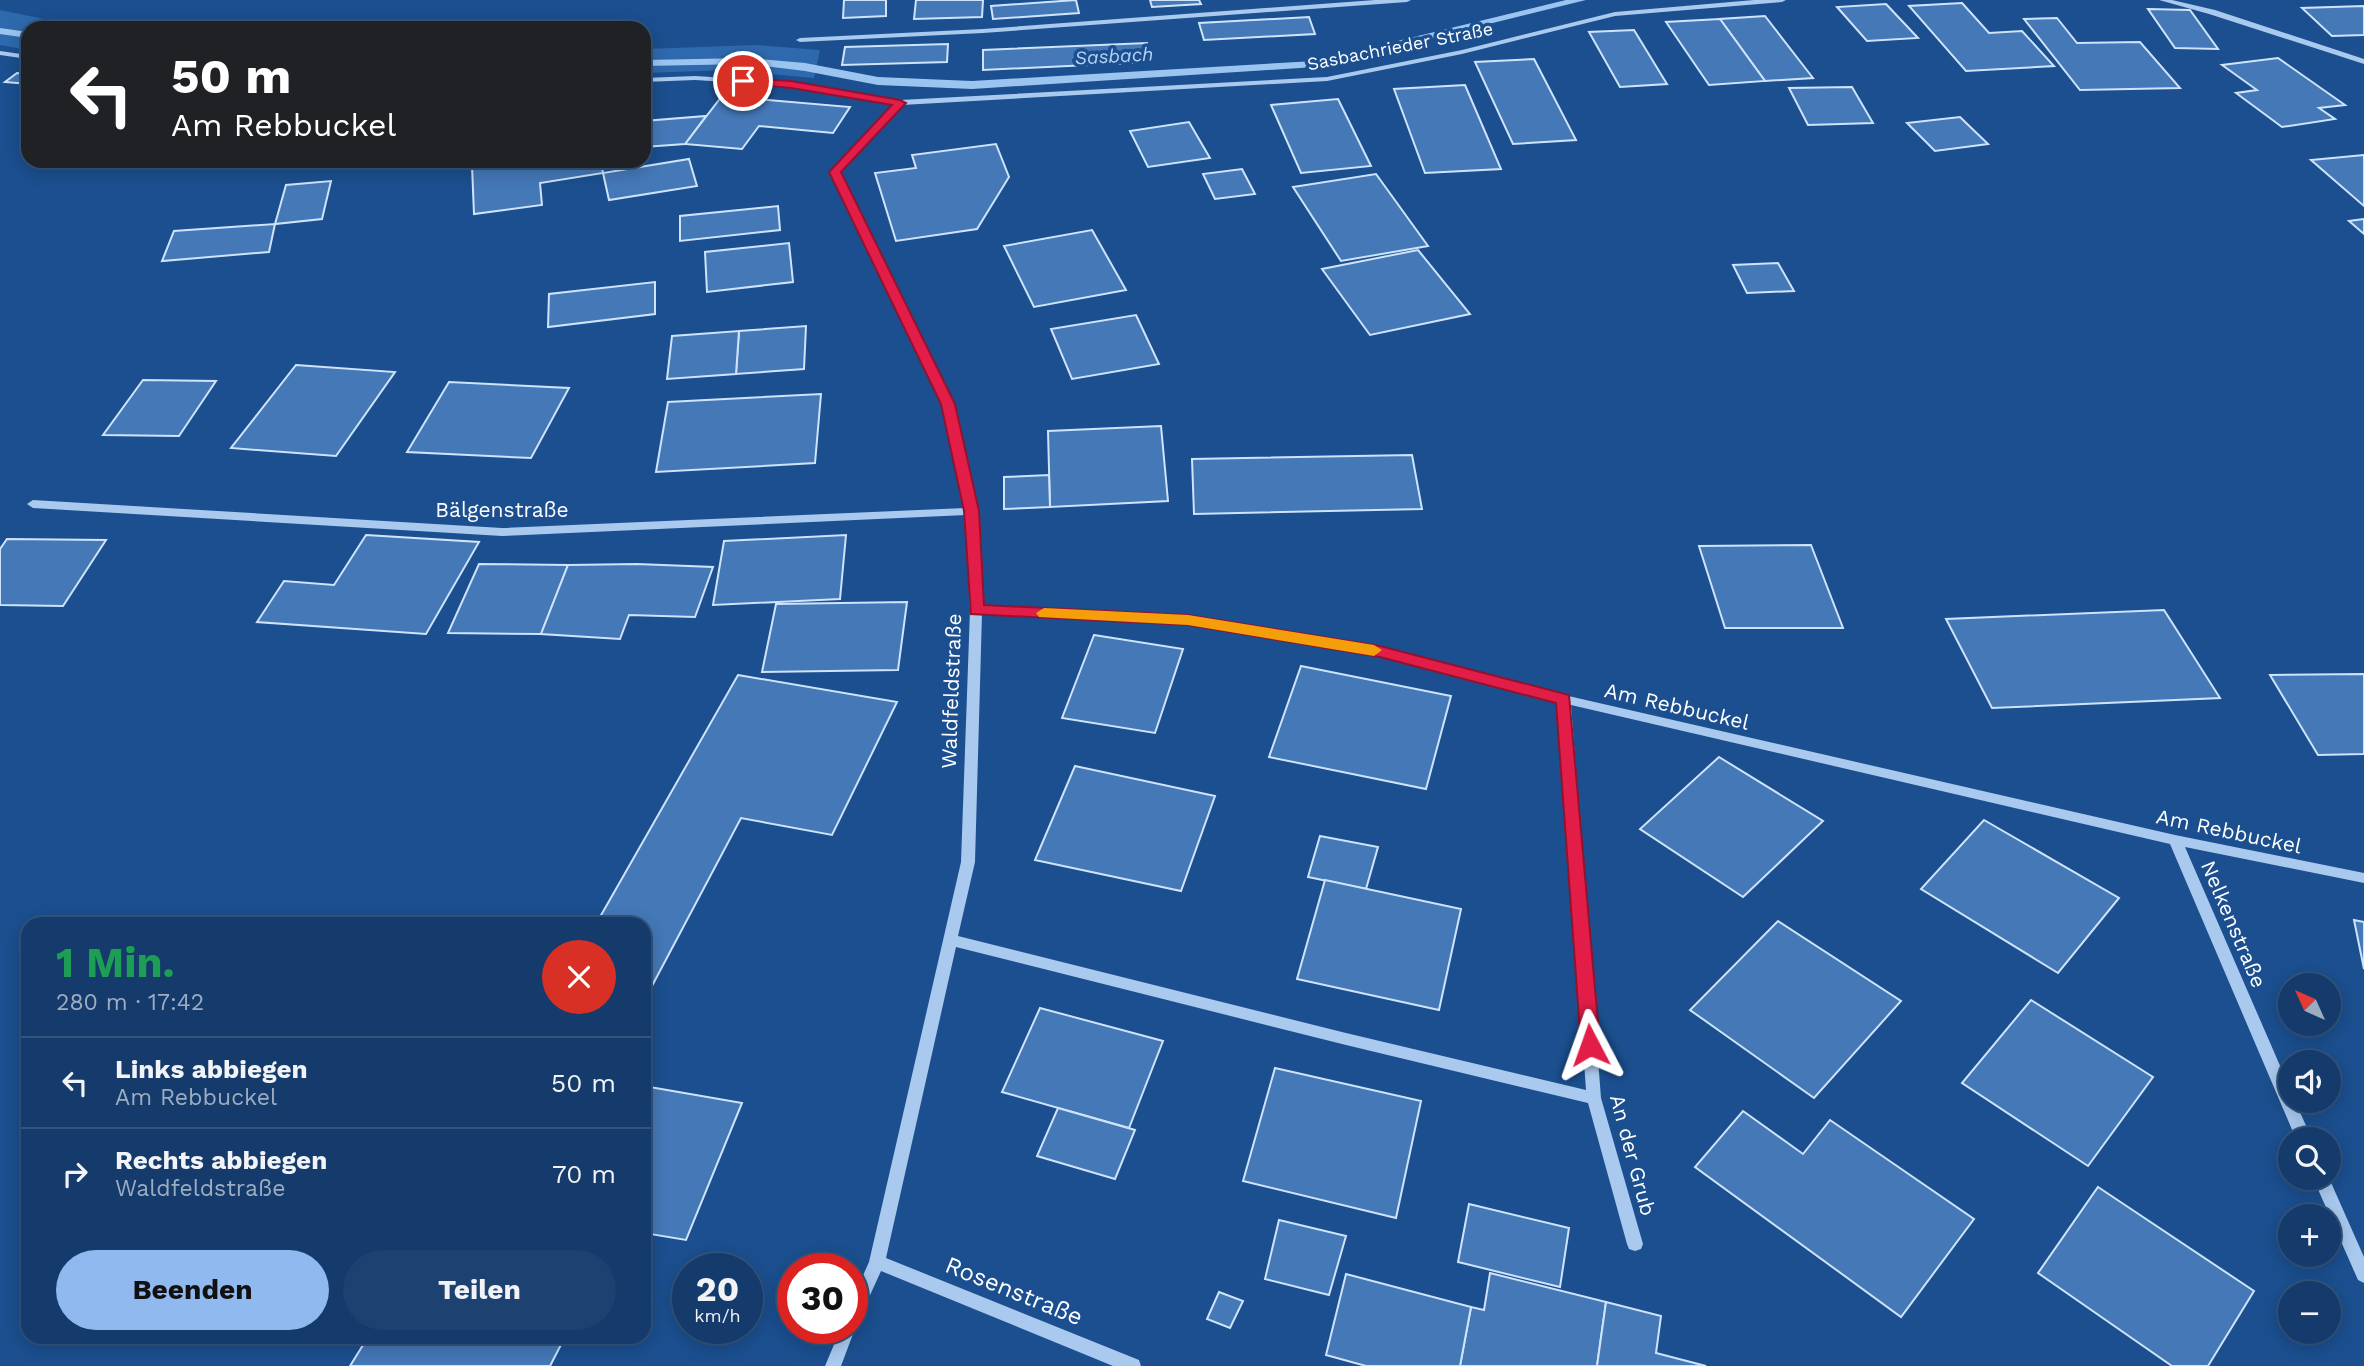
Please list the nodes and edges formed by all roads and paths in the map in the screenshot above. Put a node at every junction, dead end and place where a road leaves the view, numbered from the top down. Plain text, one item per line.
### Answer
1 (1407, 0) edge
2 (1782, 0) edge
3 (2163, 0) edge
4 (800, 40) dead end
5 (0, 53) edge
6 (21, 56) edge
7 (2364, 62) edge
8 (651, 80) edge
9 (900, 103) junction
10 (33, 504) dead end
11 (971, 511) junction
12 (976, 610) junction
13 (1564, 699) junction
14 (2175, 841) junction
15 (2364, 878) edge
16 (950, 940) junction
17 (1594, 1098) junction
18 (2299, 1127) edge
19 (2326, 1190) edge
20 (1635, 1244) dead end
21 (877, 1262) junction
22 (2364, 1275) edge
23 (868, 1283) edge
24 (842, 1344) edge
25 (833, 1366) edge
26 (1133, 1366) edge

1 - 4 street
2 - 9 street, Sasbachrieder Straße
3 - 7 street
5 - 6 street
8 - 9 street, Sasbachrieder Straße
9 - 11 street, Waldfeldstraße
10 - 11 street, Bälgenstraße
11 - 12 street, Waldfeldstraße
12 - 13 street, Am Rebbuckel
12 - 16 street, Waldfeldstraße
13 - 14 street, Am Rebbuckel
13 - 17 street, An der Grub
14 - 15 street, Am Rebbuckel
14 - 18 street, Nelkenstraße
16 - 17 street
16 - 21 street, Waldfeldstraße
17 - 20 street, An der Grub
19 - 22 street
21 - 23 street, Waldfeldstraße
21 - 26 street, Rosenstraße
24 - 25 street

